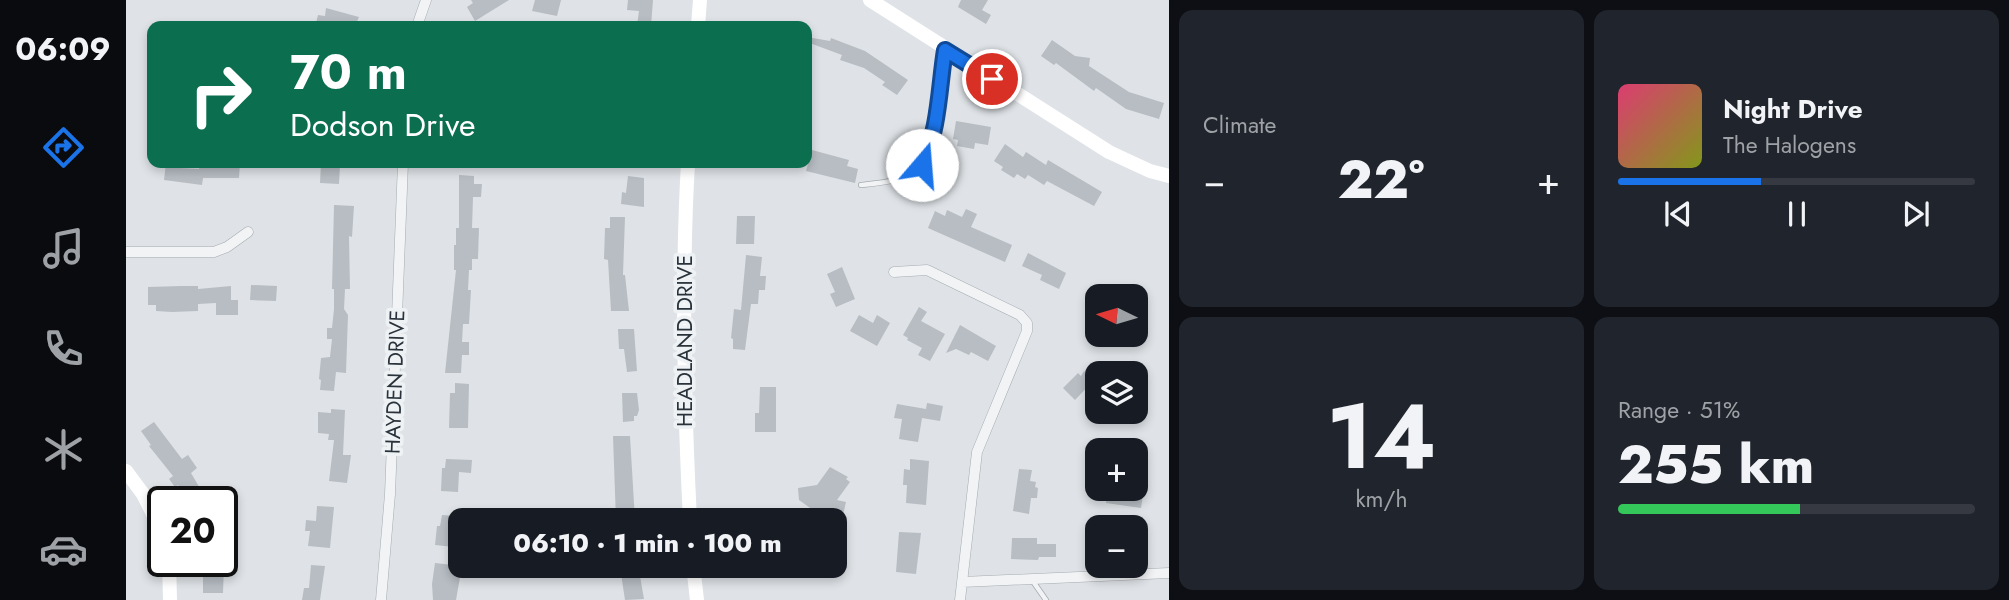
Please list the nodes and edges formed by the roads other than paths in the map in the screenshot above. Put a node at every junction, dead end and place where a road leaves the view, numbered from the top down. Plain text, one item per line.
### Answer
1 (426, 0) edge
2 (700, 0) edge
3 (870, 0) edge
4 (419, 21) edge
5 (698, 21) edge
6 (945, 50) junction
7 (403, 168) edge
8 (688, 168) edge
9 (1169, 176) edge
10 (862, 185) dead end
11 (248, 232) dead end
12 (126, 252) edge
13 (894, 272) dead end
14 (126, 471) edge
15 (147, 502) edge
16 (689, 508) edge
17 (1169, 573) edge
18 (169, 577) edge
19 (694, 578) edge
20 (1031, 579) junction
21 (962, 582) junction
22 (170, 600) edge
23 (381, 600) edge
24 (697, 600) edge
25 (960, 600) edge
26 (1046, 600) edge

1 - 4 street
2 - 5 street
3 - 6 street
6 - 9 street
6 - 10 lane
7 - 23 street, HAYDEN DRIVE
8 - 16 street, HEADLAND DRIVE
11 - 12 street
13 - 21 street
14 - 15 street
17 - 20 street
18 - 22 street
19 - 24 street
20 - 21 street
20 - 26 lane
21 - 25 street

